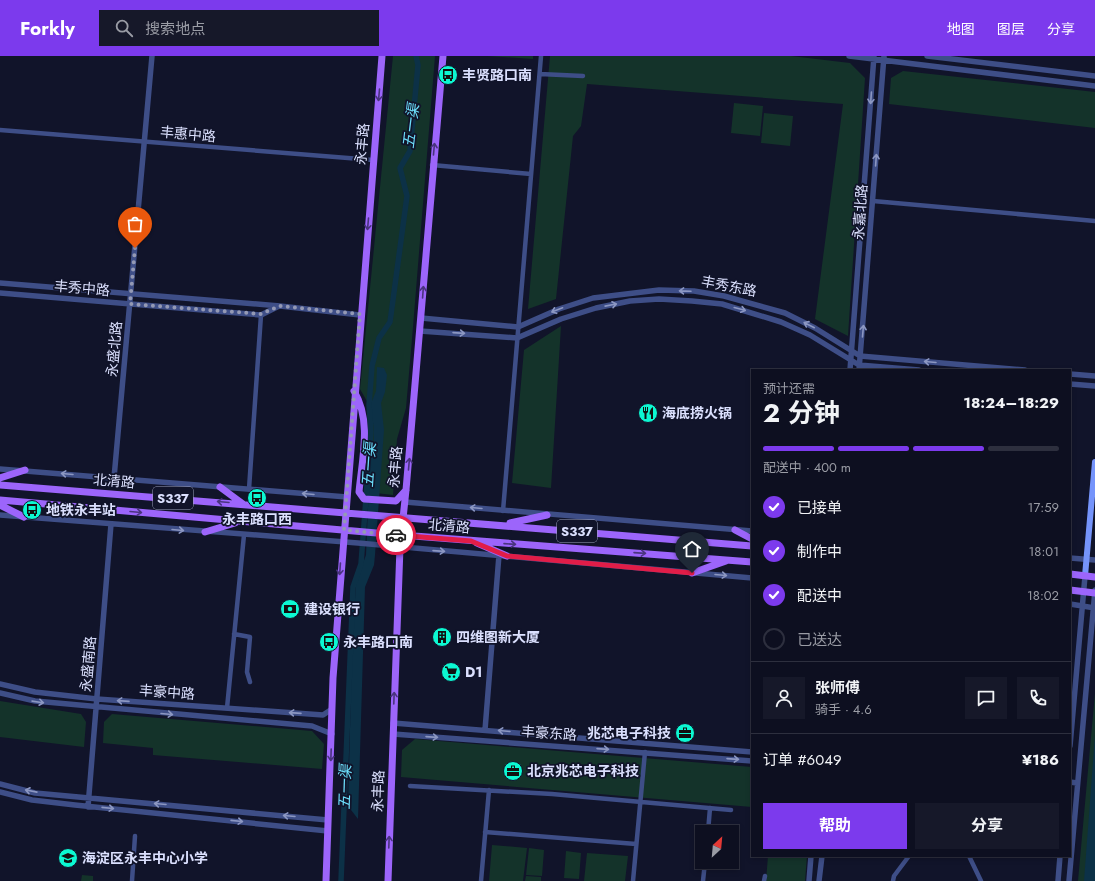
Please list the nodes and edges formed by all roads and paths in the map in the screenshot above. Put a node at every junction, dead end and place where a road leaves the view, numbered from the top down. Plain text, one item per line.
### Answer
1 (152, 56) edge
2 (382, 56) edge
3 (443, 56) edge
4 (541, 56) edge
5 (849, 56) edge
6 (927, 56) edge
7 (874, 57) edge
8 (884, 58) edge
9 (540, 74) junction
10 (583, 76) dead end
11 (1095, 76) edge
12 (1095, 86) edge
13 (0, 130) edge
14 (145, 142) junction
15 (373, 160) junction
16 (432, 165) junction
17 (532, 174) junction
18 (873, 201) junction
19 (1095, 221) edge
20 (0, 283) edge
21 (0, 293) edge
22 (131, 294) junction
23 (130, 304) junction
24 (280, 306) junction
25 (261, 314) junction
26 (360, 314) junction
27 (421, 318) junction
28 (518, 327) junction
29 (420, 330) junction
30 (517, 338) junction
31 (852, 351) junction
32 (860, 356) junction
33 (851, 360) junction
34 (859, 367) edge
35 (850, 369) edge
36 (899, 369) edge
37 (1013, 369) edge
38 (1071, 374) edge
39 (1095, 376) edge
40 (1071, 384) edge
41 (1095, 386) edge
42 (354, 391) junction
43 (1095, 462) edge
44 (0, 468) edge
45 (26, 470) junction
46 (0, 478) edge
47 (114, 478) junction
48 (0, 484) edge
49 (220, 487) junction
50 (249, 489) junction
51 (406, 490) junction
52 (347, 497) junction
53 (0, 500) edge
54 (405, 502) junction
55 (243, 504) junction
56 (0, 505) edge
57 (503, 511) junction
58 (346, 512) junction
59 (547, 514) junction
60 (0, 515) edge
61 (403, 516) junction
62 (24, 517) junction
63 (240, 521) junction
64 (111, 524) junction
65 (502, 524) junction
66 (344, 530) junction
67 (735, 530) junction
68 (205, 532) junction
69 (751, 532) edge
70 (244, 535) junction
71 (402, 535) junction
72 (751, 538) edge
73 (471, 541) junction
74 (342, 543) junction
75 (751, 546) edge
76 (400, 547) junction
77 (499, 555) junction
78 (507, 556) junction
79 (1071, 558) edge
80 (1086, 559) junction
81 (729, 560) junction
82 (1095, 560) edge
83 (751, 562) edge
84 (692, 573) junction
85 (1071, 574) edge
86 (1085, 576) junction
87 (1095, 577) edge
88 (751, 578) edge
89 (1071, 590) edge
90 (1084, 591) junction
91 (1095, 592) edge
92 (1071, 604) edge
93 (1083, 605) junction
94 (1094, 607) edge
95 (234, 634) junction
96 (250, 682) dead end
97 (0, 684) edge
98 (0, 693) edge
99 (97, 699) junction
100 (96, 708) junction
101 (227, 708) junction
102 (332, 709) junction
103 (393, 722) junction
104 (485, 730) junction
105 (332, 734) junction
106 (393, 734) junction
107 (1071, 735) edge
108 (645, 752) junction
109 (751, 752) edge
110 (751, 761) edge
111 (1071, 783) edge
112 (0, 784) edge
113 (410, 786) dead end
114 (1077, 786) junction
115 (1071, 788) edge
116 (489, 790) junction
117 (0, 792) edge
118 (89, 798) junction
119 (640, 802) junction
120 (88, 806) junction
121 (710, 808) junction
122 (730, 810) dead end
123 (328, 820) junction
124 (709, 825) edge
125 (328, 830) junction
126 (485, 832) junction
127 (135, 836) dead end
128 (636, 844) junction
129 (811, 857) edge
130 (822, 857) edge
131 (907, 857) edge
132 (969, 857) edge
133 (1060, 857) edge
134 (704, 869) edge
135 (132, 881) edge
136 (326, 881) edge
137 (388, 881) edge
138 (481, 881) edge
139 (633, 881) edge
140 (703, 881) edge
141 (809, 881) edge
142 (819, 881) edge
143 (893, 881) edge
144 (981, 881) edge
145 (1058, 881) edge
146 (1069, 881) edge

1 - 14 street, 永盛北路
2 -> 15 main road, 永丰路
16 -> 3 main road, 永丰路
4 - 9 street
5 - 7 street
6 - 11 street
7 - 8 street
7 -> 31 street, 永嘉北路
8 - 12 street
18 -> 8 street, 永嘉北路
9 - 10 street
9 - 17 street
13 - 14 street, 丰惠中路
14 - 15 street, 丰惠中路
14 - 22 street, 永盛北路
15 -> 26 main road, 永丰路
16 - 17 street
27 -> 16 main road, 永丰路
17 - 28 street
18 - 19 street
32 -> 18 street, 永嘉北路
20 - 22 street, 丰秀中路
21 - 23 street, 丰秀中路
22 - 23 street, 永盛北路
22 - 24 street, 丰秀中路
23 - 25 street, 丰秀中路
23 - 47 street, 永盛北路
24 - 25 street, 丰秀中路
24 - 26 street, 丰秀中路
25 - 50 street
26 - 42 main road, 永丰路
27 - 28 street, 丰秀东路
27 - 29 main road, 永丰路
28 - 30 street
31 -> 28 street, 丰秀东路
29 -> 30 street, 丰秀东路
51 -> 29 main road, 永丰路
30 -> 33 street, 丰秀东路
30 - 57 street
31 - 32 street, 丰秀东路
31 - 33 street, 永嘉北路
32 - 34 street, 永嘉北路
37 -> 32 street, 丰秀东路
33 - 34 street, 丰秀东路
33 - 35 street, 永嘉北路
34 - 36 street, 丰秀东路
38 - 39 street
40 - 41 street
42 - 51 main road
42 - 52 main road, 永丰路
43 - 80 main road
44 - 45 street, 北清路
45 - 46 main road
47 -> 45 street, 北清路
47 - 49 street, 北清路
55 -> 48 main road, 北清路 / S337
49 - 50 street, 北清路
49 - 55 main road
52 -> 50 street, 北清路
51 - 54 main road, 永丰路
52 - 58 main road, 永丰路
53 -> 63 main road, 北清路 / S337
57 -> 54 street, 北清路
54 - 61 main road, 永丰路
55 - 58 main road, 北清路 / S337
56 - 62 main road
57 - 59 street, 北清路
58 - 61 main road, 北清路 / S337
58 - 66 main road, 永丰路
59 - 65 main road
59 - 67 street, 北清路
60 - 62 street
61 - 65 main road, 北清路 / S337
61 - 71 main road, 永丰路
62 - 64 street
63 - 66 main road, 北清路 / S337
63 - 68 main road
64 -> 68 street
64 - 99 street, 永盛南路
65 - 75 main road, 北清路 / S337
66 - 71 main road, 北清路 / S337
66 - 74 main road, 永丰路
67 - 69 street, 北清路
67 - 72 main road
68 - 70 street
70 - 74 street
70 - 95 street
71 - 73 main road, 北清路 / S337
71 - 76 main road, 永丰路
73 - 78 main road
73 -> 81 main road, 北清路 / S337
74 - 76 street, 北清路
74 -> 102 main road, 永丰路
76 -> 77 street, 北清路
103 -> 76 main road, 永丰路
77 - 78 street, 北清路
77 - 104 street
78 - 84 street, 北清路
79 - 80 street
80 - 82 street
80 - 86 main road
81 - 83 main road, 北清路 / S337
81 - 84 main road
84 -> 88 street, 北清路
85 - 86 main road
86 - 87 main road
86 - 90 street
89 - 90 main road
90 - 91 main road
90 - 93 street
91 - 94 street
92 - 93 street
93 - 94 street
93 - 107 street
94 - 114 street
95 - 96 street
95 - 101 street
97 - 99 street, 丰豪中路
98 -> 100 street, 丰豪中路
99 - 100 street, 永盛南路
101 -> 99 street, 丰豪中路
100 -> 105 street, 丰豪中路
100 - 118 street, 永盛南路
102 -> 101 street, 丰豪中路
102 - 105 main road, 永丰路
103 - 104 street, 丰豪东路
103 - 106 main road, 永丰路
109 -> 104 street, 丰豪东路
105 -> 123 main road, 永丰路
106 -> 108 street, 丰豪东路
137 -> 106 main road, 永丰路
108 -> 110 street, 丰豪东路
108 - 119 street
111 - 114 street
118 -> 112 street
113 - 116 street
114 - 115 street
114 - 146 street
116 - 119 street
116 - 126 street
117 - 120 street
118 - 120 street, 永盛南路
123 -> 118 street
119 - 121 street
119 - 128 street
120 -> 125 street
121 - 122 street
121 - 124 street
123 - 125 main road, 永丰路
125 - 136 main road, 永丰路
126 - 128 street
126 - 138 street
127 - 135 street
128 - 139 street
129 - 141 street
130 - 142 street
131 - 143 street
132 - 144 street
133 - 145 street
134 - 140 street

